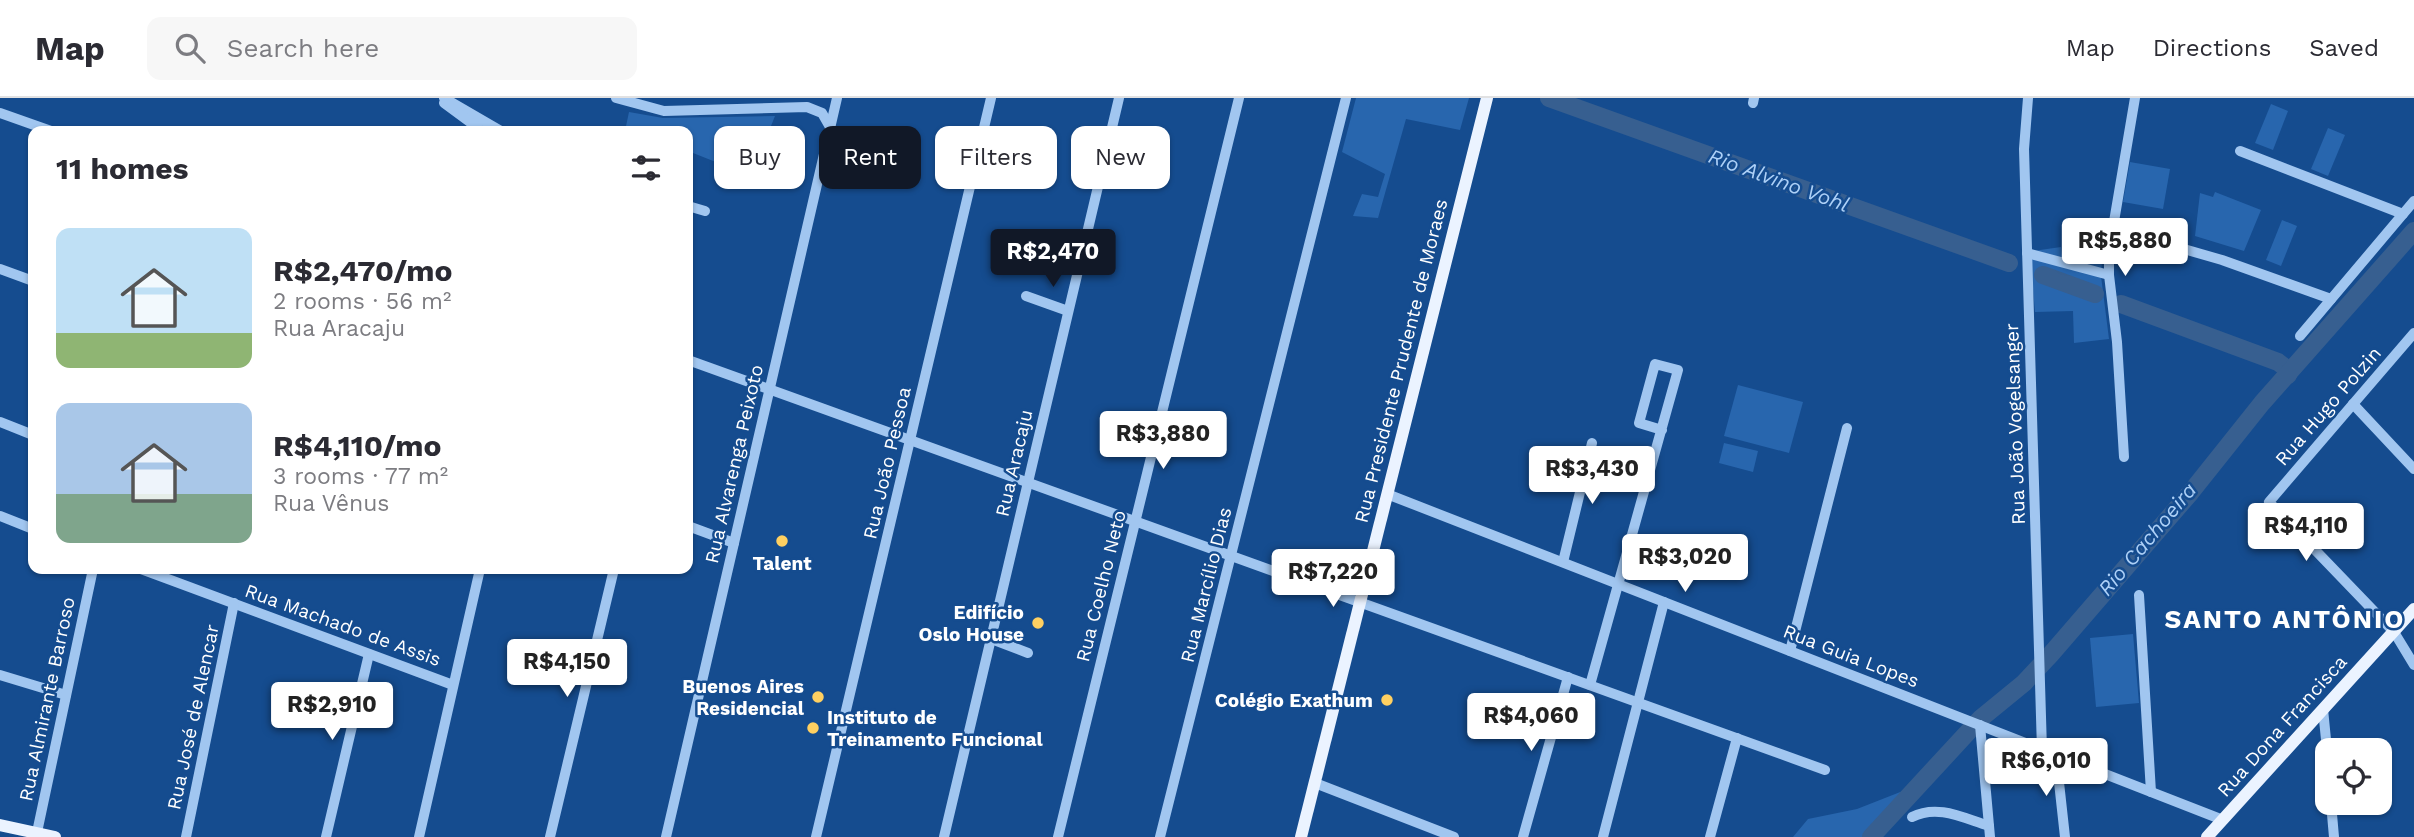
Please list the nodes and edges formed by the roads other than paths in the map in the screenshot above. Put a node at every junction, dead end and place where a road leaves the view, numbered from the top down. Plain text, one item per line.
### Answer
1 (438, 98) edge
2 (444, 98) edge
3 (616, 98) edge
4 (837, 98) edge
5 (991, 98) edge
6 (1119, 98) edge
7 (1239, 98) edge
8 (1346, 98) edge
9 (1487, 98) edge
10 (2028, 98) edge
11 (2135, 98) edge
12 (771, 103) edge
13 (0, 113) edge
14 (37, 126) edge
15 (474, 126) edge
16 (492, 126) edge
17 (829, 126) edge
18 (830, 126) edge
19 (2240, 150) dead end
20 (819, 174) edge
21 (2414, 201) edge
22 (693, 207) edge
23 (705, 211) dead end
24 (2403, 214) junction
25 (2170, 244) dead end
26 (2027, 253) junction
27 (0, 269) edge
28 (2109, 275) junction
29 (28, 279) edge
30 (1026, 296) dead end
31 (2331, 299) junction
32 (1068, 311) junction
33 (2414, 333) edge
34 (2300, 336) dead end
35 (693, 362) edge
36 (769, 390) junction
37 (2353, 404) junction
38 (0, 422) edge
39 (1847, 428) dead end
40 (1662, 430) junction
41 (28, 433) edge
42 (910, 440) junction
43 (1592, 443) dead end
44 (2124, 457) dead end
45 (2414, 469) edge
46 (1028, 482) junction
47 (1387, 494) junction
48 (0, 516) edge
49 (1135, 521) junction
50 (28, 526) edge
51 (693, 528) edge
52 (734, 543) junction
53 (1231, 556) junction
54 (1563, 562) junction
55 (92, 574) edge
56 (155, 574) edge
57 (479, 574) edge
58 (613, 574) edge
59 (1619, 584) junction
60 (2139, 594) dead end
61 (1360, 602) junction
62 (1664, 602) junction
63 (234, 603) junction
64 (2414, 609) edge
65 (973, 632) dead end
66 (2394, 632) junction
67 (991, 639) junction
68 (1790, 651) junction
69 (369, 653) junction
70 (1028, 653) dead end
71 (2414, 665) edge
72 (0, 675) edge
73 (1568, 677) junction
74 (453, 685) junction
75 (1590, 685) junction
76 (66, 695) junction
77 (1638, 702) junction
78 (2323, 709) junction
79 (1976, 724) junction
80 (1737, 738) junction
81 (2326, 738) edge
82 (2042, 750) junction
83 (2056, 755) junction
84 (1825, 769) dead end
85 (1315, 783) junction
86 (2151, 792) junction
87 (2332, 815) edge
88 (1912, 817) dead end
89 (2222, 820) junction
90 (0, 825) edge
91 (1990, 832) edge
92 (36, 835) edge
93 (55, 837) edge
94 (186, 837) edge
95 (326, 837) edge
96 (419, 837) edge
97 (550, 837) edge
98 (666, 837) edge
99 (816, 837) edge
100 (944, 837) edge
101 (1058, 837) edge
102 (1160, 837) edge
103 (1301, 837) edge
104 (1454, 837) edge
105 (1523, 837) edge
106 (1603, 837) edge
107 (1710, 837) edge
108 (2065, 837) edge
109 (2207, 837) edge
110 (2334, 837) edge

1 - 15 street
2 - 16 street
3 - 12 street
4 - 18 street, Rua Alvarenga Peixoto
5 - 42 street, Rua João Pessoa
6 - 32 street, Rua Aracaju
7 - 49 street, Rua Coelho Neto
8 - 53 street, Rua Marcílio Dias
9 - 47 main road, Rua Presidente Prudente de Moraes
10 - 26 street, Rua João Vogelsanger
11 - 28 street
12 - 17 street
13 - 14 street
19 - 24 street
20 - 36 street, Rua Alvarenga Peixoto
21 - 24 street
22 - 23 street
24 - 31 street
25 - 31 street
26 - 28 street
26 - 82 street, Rua João Vogelsanger
27 - 29 street
28 - 44 street
30 - 32 street
31 - 34 street
32 - 46 street, Rua Aracaju
33 - 37 street, Rua Hugo Polzin
35 - 36 street
36 - 42 street
36 - 52 street, Rua Alvarenga Peixoto
37 - 45 street
37 - 66 street, Rua Hugo Polzin
38 - 41 street
39 - 68 street
40 - 40 street
40 - 59 street
42 - 46 street
42 - 99 street, Rua João Pessoa
43 - 54 street
46 - 49 street
46 - 67 street, Rua Aracaju
47 - 54 street, Rua Guia Lopes
47 - 61 main road, Rua Presidente Prudente de Moraes
48 - 50 street
49 - 53 street
49 - 101 street, Rua Coelho Neto
51 - 52 street
52 - 98 street, Rua Alvarenga Peixoto
53 - 61 street
53 - 102 street, Rua Marcílio Dias
54 - 59 street, Rua Guia Lopes
55 - 76 street, Rua Almirante Barroso
56 - 63 street, Rua Machado de Assis
57 - 74 street
58 - 97 street
59 - 62 street, Rua Guia Lopes
59 - 75 street
60 - 86 street
61 - 73 street
61 - 85 main road, Rua Presidente Prudente de Moraes
62 - 68 street, Rua Guia Lopes
62 - 77 street
63 - 69 street, Rua Machado de Assis
63 - 94 street, Rua José de Alencar
64 - 66 main road, Rua Dona Francisca
65 - 67 street
66 - 71 street
66 - 78 main road, Rua Dona Francisca
67 - 70 street
67 - 100 street, Rua Aracaju
68 - 79 street, Rua Guia Lopes
69 - 74 street, Rua Machado de Assis
69 - 95 street
72 - 76 street
73 - 75 street
73 - 105 street
74 - 96 street
75 - 77 street
76 - 92 street, Rua Almirante Barroso
77 - 80 street
77 - 106 street
78 - 81 street
78 - 89 main road, Rua Dona Francisca
79 - 82 street, Rua Guia Lopes
79 - 91 street
80 - 84 street
80 - 107 street
82 - 83 street, Rua Guia Lopes
83 - 86 street, Rua Guia Lopes
83 - 108 street
85 - 103 main road, Rua Presidente Prudente de Moraes
85 - 104 street
86 - 89 street, Rua Guia Lopes
87 - 110 street
88 - 91 street
89 - 109 main road, Rua Dona Francisca
90 - 92 main road
92 - 93 main road

